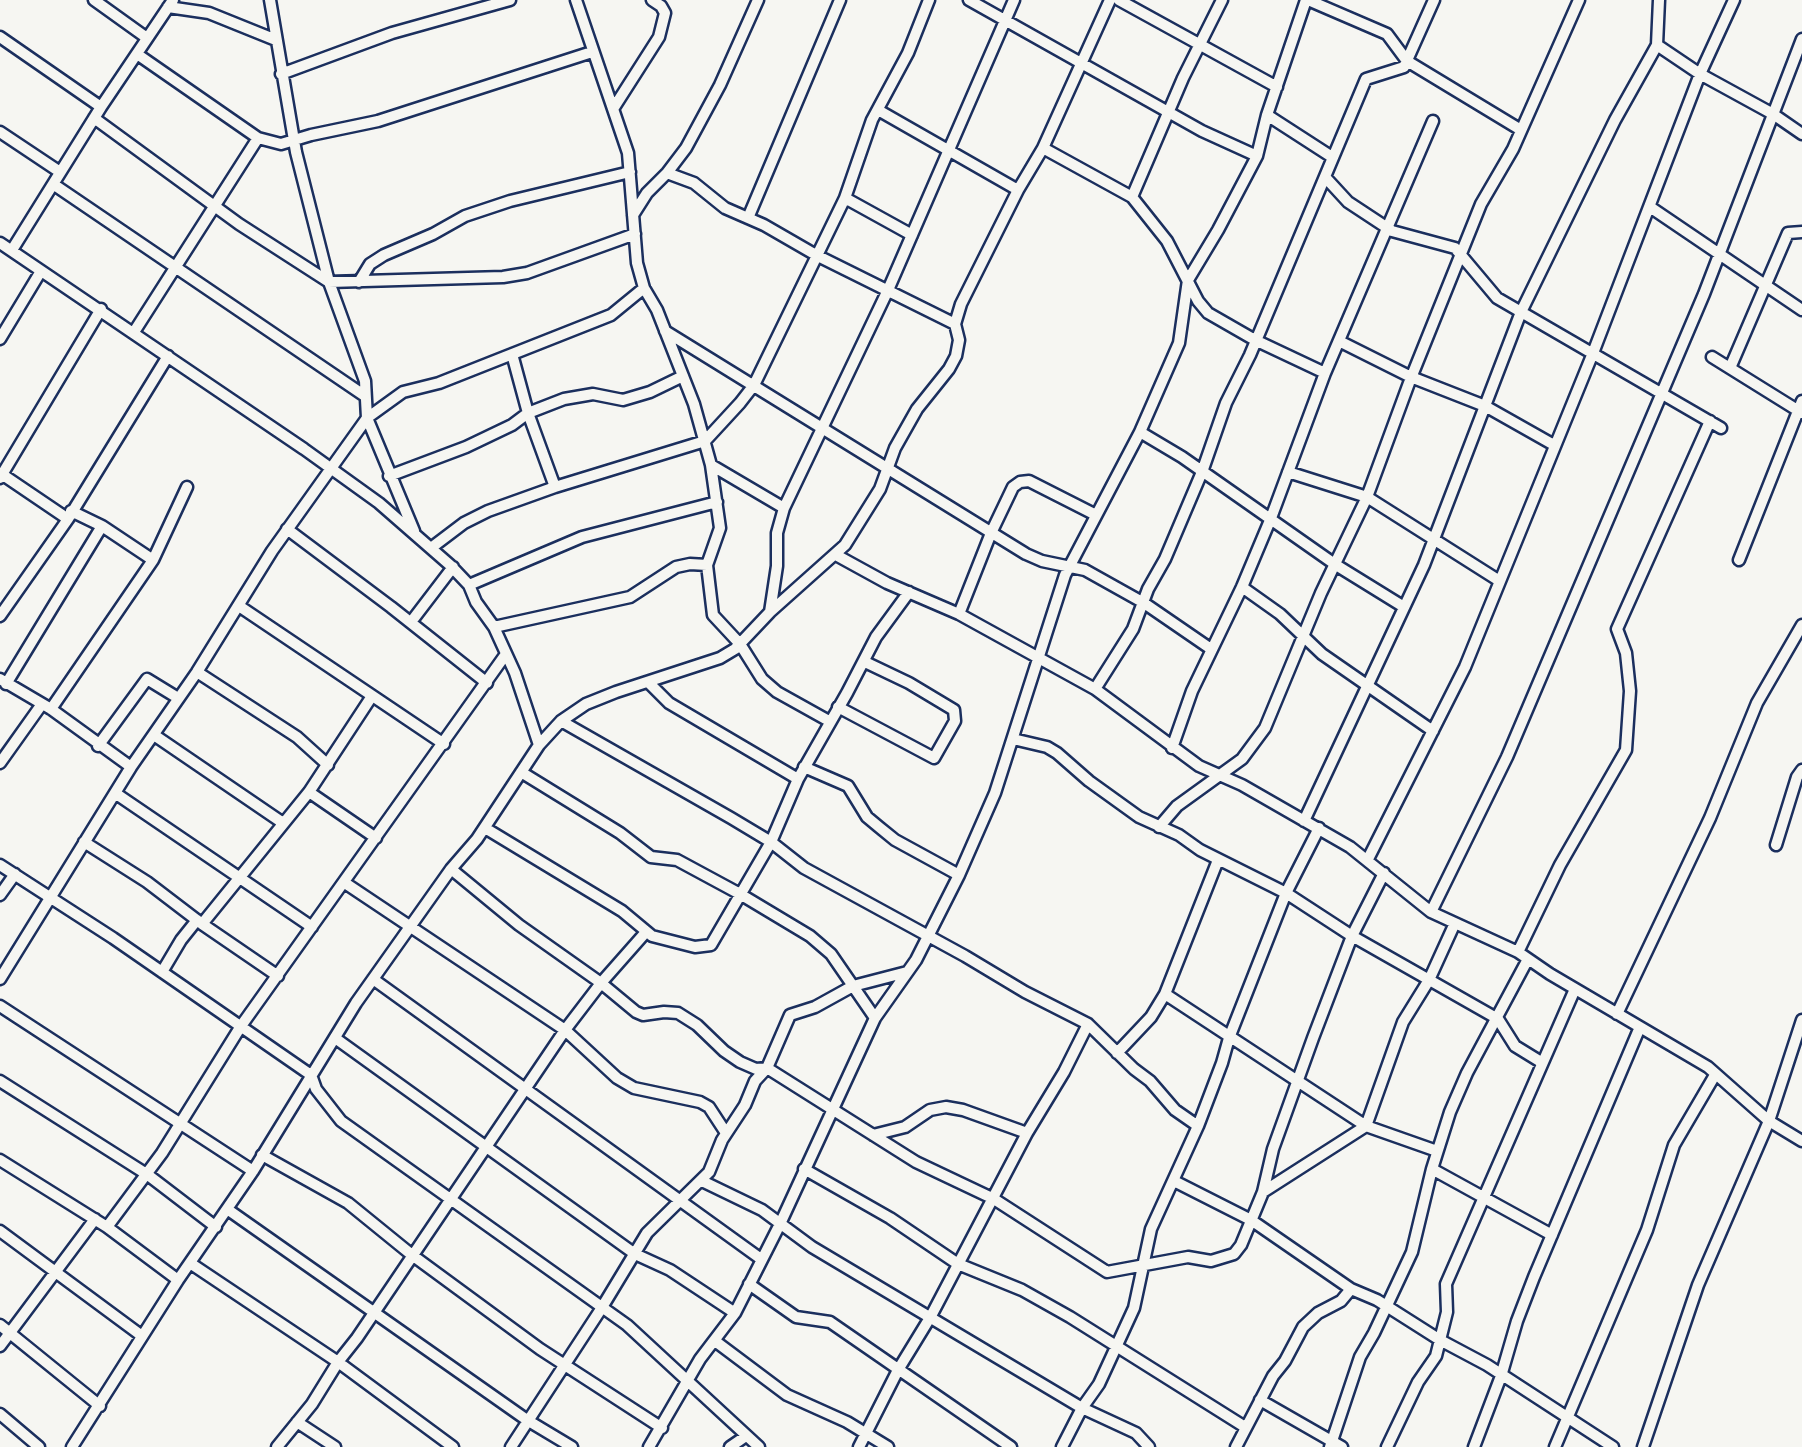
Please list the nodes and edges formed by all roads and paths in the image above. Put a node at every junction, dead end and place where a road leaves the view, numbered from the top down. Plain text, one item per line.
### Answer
1 (94, 0) edge
2 (510, 0) edge
3 (576, 0) edge
4 (652, 0) edge
5 (758, 0) edge
6 (840, 0) edge
7 (929, 0) edge
8 (969, 0) edge
9 (1014, 0) edge
10 (1110, 0) edge
11 (1119, 0) edge
12 (1222, 0) edge
13 (1307, 0) edge
14 (1434, 0) edge
15 (1579, 0) edge
16 (1659, 0) edge
17 (1734, 0) edge
18 (273, 1) edge
19 (171, 4) edge
20 (1006, 19) junction
21 (0, 37) edge
22 (147, 38) junction
23 (1802, 39) edge
24 (276, 40) junction
25 (1199, 44) junction
26 (1657, 45) junction
27 (592, 52) junction
28 (136, 54) junction
29 (1407, 61) junction
30 (1081, 62) junction
31 (281, 74) junction
32 (1700, 74) junction
33 (1276, 87) junction
34 (101, 107) junction
35 (613, 109) junction
36 (878, 110) junction
37 (1168, 111) junction
38 (1773, 114) junction
39 (1267, 115) junction
40 (94, 118) junction
41 (1433, 121) dead end
42 (1521, 130) junction
43 (0, 132) edge
44 (1802, 134) edge
45 (258, 138) junction
46 (294, 141) junction
47 (1042, 148) junction
48 (948, 152) junction
49 (1257, 156) junction
50 (1332, 157) junction
51 (60, 172) junction
52 (630, 172) junction
53 (667, 172) junction
54 (1324, 177) junction
55 (53, 184) junction
56 (1018, 190) junction
57 (845, 198) junction
58 (1132, 198) junction
59 (216, 206) junction
60 (1650, 207) junction
61 (633, 215) junction
62 (748, 218) junction
63 (1386, 227) junction
64 (1802, 232) edge
65 (635, 234) junction
66 (912, 235) junction
67 (0, 243) edge
68 (12, 250) junction
69 (1720, 252) junction
70 (816, 255) junction
71 (1462, 256) junction
72 (176, 267) junction
73 (41, 271) junction
74 (1188, 280) junction
75 (329, 282) junction
76 (359, 282) junction
77 (1764, 287) junction
78 (644, 288) junction
79 (888, 290) junction
80 (101, 309) junction
81 (1802, 310) edge
82 (1521, 312) junction
83 (955, 324) junction
84 (665, 331) junction
85 (135, 332) junction
86 (0, 339) edge
87 (1256, 340) junction
88 (1339, 341) junction
89 (1593, 353) junction
90 (512, 354) junction
91 (168, 356) junction
92 (1712, 357) dead end
93 (1730, 369) junction
94 (1325, 373) junction
95 (683, 376) junction
96 (1412, 376) junction
97 (754, 385) junction
98 (1660, 392) junction
99 (365, 396) junction
100 (1485, 406) junction
101 (1800, 409) edge
102 (528, 413) junction
103 (367, 418) junction
104 (1710, 421) junction
105 (823, 426) junction
106 (1721, 428) dead end
107 (1140, 432) junction
108 (705, 441) junction
109 (1554, 445) junction
110 (711, 465) junction
111 (888, 469) junction
112 (331, 470) junction
113 (1202, 472) junction
114 (1288, 472) junction
115 (1, 475) edge
116 (389, 476) junction
117 (187, 487) dead end
118 (555, 487) junction
119 (1367, 497) junction
120 (717, 502) junction
121 (784, 508) junction
122 (70, 515) junction
123 (1096, 515) junction
124 (1271, 518) junction
125 (102, 526) junction
126 (287, 529) junction
127 (992, 533) junction
128 (416, 534) junction
129 (1434, 537) junction
130 (432, 548) junction
131 (836, 555) junction
132 (153, 560) junction
133 (1738, 560) dead end
134 (1336, 564) junction
135 (707, 565) junction
136 (1070, 565) junction
137 (453, 567) junction
138 (1498, 580) junction
139 (469, 585) junction
140 (1242, 587) junction
141 (909, 592) junction
142 (1144, 603) junction
143 (239, 606) junction
144 (1404, 608) junction
145 (770, 612) junction
146 (959, 614) junction
147 (0, 616) edge
148 (411, 622) junction
149 (1802, 625) edge
150 (494, 627) junction
151 (1303, 638) junction
152 (740, 644) junction
153 (1211, 649) junction
154 (506, 654) junction
155 (1038, 658) junction
156 (865, 662) junction
157 (197, 672) junction
158 (3, 681) edge
159 (648, 682) junction
160 (487, 683) junction
161 (1369, 686) junction
162 (1095, 689) junction
163 (372, 696) junction
164 (178, 698) junction
165 (47, 706) junction
166 (838, 706) junction
167 (561, 721) junction
168 (829, 721) junction
169 (1433, 730) junction
170 (154, 735) junction
171 (1013, 739) junction
172 (444, 744) junction
173 (539, 745) junction
174 (98, 746) junction
175 (1172, 748) junction
176 (0, 763) edge
177 (328, 765) junction
178 (131, 767) junction
179 (804, 767) junction
180 (1802, 770) edge
181 (521, 772) junction
182 (1219, 776) junction
183 (798, 779) junction
184 (309, 792) junction
185 (115, 793) junction
186 (1304, 821) junction
187 (283, 823) junction
188 (1159, 827) junction
189 (485, 828) junction
190 (1318, 828) junction
191 (376, 838) junction
192 (84, 842) junction
193 (771, 842) junction
194 (1776, 845) dead end
195 (1368, 859) junction
196 (1218, 860) junction
197 (0, 865) edge
198 (451, 869) junction
199 (1384, 873) junction
200 (15, 874) junction
201 (958, 875) junction
202 (240, 877) junction
203 (345, 884) junction
204 (1286, 893) junction
205 (740, 894) junction
206 (0, 895) edge
207 (50, 897) junction
208 (1431, 912) junction
209 (200, 922) junction
210 (1455, 923) junction
211 (312, 927) junction
212 (409, 927) junction
213 (646, 932) junction
214 (927, 935) junction
215 (1352, 936) junction
216 (1518, 952) junction
217 (0, 954) edge
218 (1528, 959) junction
219 (10, 961) junction
220 (162, 972) junction
221 (907, 972) junction
222 (278, 976) junction
223 (0, 979) edge
224 (374, 979) junction
225 (1429, 980) junction
226 (601, 983) junction
227 (853, 986) junction
228 (1575, 989) junction
229 (1165, 994) junction
230 (0, 1006) edge
231 (1617, 1014) junction
232 (875, 1018) junction
233 (1498, 1019) junction
234 (1802, 1020) edge
235 (1088, 1024) junction
236 (241, 1026) junction
237 (1640, 1027) junction
238 (565, 1030) junction
239 (335, 1038) junction
240 (1229, 1038) junction
241 (1117, 1053) junction
242 (1541, 1062) junction
243 (767, 1068) junction
244 (311, 1075) junction
245 (1715, 1075) junction
246 (0, 1081) edge
247 (1298, 1081) junction
248 (524, 1088) junction
249 (832, 1110) junction
250 (1769, 1121) junction
251 (180, 1124) junction
252 (1198, 1126) junction
253 (1366, 1126) junction
254 (726, 1133) junction
255 (1027, 1133) junction
256 (873, 1135) junction
257 (1802, 1141) edge
258 (484, 1147) junction
259 (1437, 1151) junction
260 (262, 1155) junction
261 (0, 1160) edge
262 (804, 1168) junction
263 (1432, 1169) junction
264 (253, 1171) junction
265 (148, 1175) junction
266 (702, 1181) junction
267 (1174, 1181) junction
268 (1263, 1192) junction
269 (450, 1198) junction
270 (1483, 1198) junction
271 (994, 1199) junction
272 (679, 1200) junction
273 (227, 1209) junction
274 (95, 1219) junction
275 (1251, 1220) junction
276 (780, 1224) junction
277 (107, 1227) junction
278 (216, 1227) junction
279 (0, 1231) edge
280 (1552, 1235) junction
281 (634, 1254) junction
282 (412, 1255) junction
283 (761, 1259) junction
284 (190, 1263) junction
285 (958, 1264) junction
286 (1142, 1265) junction
287 (56, 1270) junction
288 (178, 1280) junction
289 (749, 1284) junction
290 (1352, 1288) junction
291 (1387, 1307) junction
292 (601, 1309) junction
293 (375, 1311) junction
294 (735, 1314) junction
295 (931, 1316) junction
296 (0, 1325) edge
297 (9, 1334) junction
298 (142, 1336) junction
299 (1440, 1340) junction
300 (715, 1341) junction
301 (0, 1346) edge
302 (1117, 1348) junction
303 (338, 1362) junction
304 (565, 1364) junction
305 (898, 1370) junction
306 (1502, 1376) junction
307 (688, 1378) junction
308 (1260, 1400) junction
309 (100, 1406) junction
310 (1082, 1408) junction
311 (0, 1414) edge
312 (1568, 1418) junction
313 (527, 1420) junction
314 (297, 1422) junction
315 (1245, 1427) junction
316 (662, 1428) junction
317 (866, 1434) junction
318 (746, 1436) junction
319 (1331, 1444) edge
320 (39, 1447) edge
321 (72, 1447) edge
322 (277, 1447) edge
323 (335, 1447) edge
324 (453, 1447) edge
325 (511, 1447) edge
326 (572, 1447) edge
327 (649, 1447) edge
328 (730, 1447) edge
329 (759, 1447) edge
330 (859, 1447) edge
331 (888, 1447) edge
332 (1011, 1447) edge
333 (1062, 1447) edge
334 (1149, 1447) edge
335 (1236, 1447) edge
336 (1342, 1447) edge
337 (1387, 1447) edge
338 (1474, 1447) edge
339 (1555, 1447) edge
340 (1613, 1447) edge
341 (1642, 1447) edge

1 - 22 street
2 - 31 street
3 - 27 street
4 - 35 street
5 - 53 street
6 - 62 street
7 - 36 street
8 - 20 street
9 - 20 street
10 - 30 street
11 - 25 street
12 - 25 street
13 - 29 street
13 - 33 street
14 - 29 street
15 - 42 street
16 - 26 street
17 - 32 street
18 - 24 street
19 - 22 street
19 - 24 street
20 - 30 street
20 - 48 street
21 - 34 street
22 - 28 street
23 - 38 street
24 - 31 street
25 - 33 street
25 - 37 street
26 - 32 street
26 - 82 street
27 - 35 street
27 - 46 street
28 - 34 street
28 - 45 street
29 - 42 street
29 - 50 street
30 - 37 street
30 - 47 street
31 - 46 street
32 - 38 street
32 - 60 street
33 - 39 street
34 - 40 street
35 - 52 street
36 - 48 street
36 - 57 street
37 - 49 street
37 - 58 street
38 - 44 street
38 - 69 street
39 - 49 street
39 - 50 street
40 - 51 street
40 - 59 street
41 - 63 street
42 - 71 street
43 - 51 street
45 - 46 street
45 - 59 street
46 - 75 street
47 - 56 street
47 - 58 street
48 - 56 street
48 - 66 street
49 - 74 street
50 - 54 street
51 - 55 street
52 - 61 street
52 - 76 street
53 - 61 street
53 - 62 street
54 - 63 street
54 - 87 street
55 - 68 street
55 - 72 street
56 - 83 street
57 - 66 street
57 - 70 street
58 - 74 street
59 - 72 street
59 - 75 street
60 - 69 street
60 - 89 street
61 - 65 street
62 - 70 street
63 - 71 street
63 - 88 street
64 - 77 street
65 - 76 street
65 - 78 street
66 - 79 street
67 - 68 street
68 - 73 street
69 - 77 street
69 - 98 street
70 - 79 street
70 - 97 street
71 - 82 street
71 - 96 street
72 - 85 street
72 - 99 street
73 - 80 street
73 - 86 street
74 - 87 street
74 - 107 street
75 - 76 street
75 - 99 street
77 - 81 street
77 - 93 street
78 - 84 street
78 - 90 street
79 - 83 street
79 - 105 street
80 - 85 street
80 - 115 street
82 - 89 street
82 - 100 street
83 - 111 street
84 - 95 street
84 - 97 street
85 - 91 street
87 - 94 street
87 - 113 street
88 - 94 street
88 - 96 street
89 - 98 street
89 - 109 street
90 - 102 street
90 - 103 street
91 - 112 street
91 - 122 street
92 - 93 street
93 - 101 street
94 - 114 street
95 - 102 street
95 - 108 street
96 - 100 street
96 - 119 street
97 - 105 street
97 - 108 street
98 - 104 street
98 - 208 street
99 - 103 street
100 - 109 street
100 - 129 street
101 - 133 street
102 - 116 street
102 - 118 street
103 - 112 street
103 - 116 street
104 - 106 street
104 - 216 street
105 - 111 street
105 - 121 street
107 - 113 street
107 - 123 street
108 - 110 street
108 - 118 street
109 - 138 street
110 - 120 street
110 - 121 street
111 - 127 street
111 - 131 street
112 - 126 street
112 - 128 street
113 - 124 street
113 - 142 street
114 - 119 street
114 - 124 street
115 - 122 street
116 - 128 street
117 - 132 street
118 - 130 street
119 - 129 street
119 - 134 street
120 - 135 street
120 - 139 street
121 - 145 street
122 - 125 street
122 - 147 street
123 - 127 street
123 - 136 street
124 - 134 street
124 - 140 street
125 - 132 street
125 - 158 street
126 - 143 street
126 - 148 street
127 - 136 street
127 - 146 street
128 - 130 street
129 - 138 street
129 - 144 street
130 - 137 street
131 - 141 street
131 - 145 street
132 - 165 street
134 - 144 street
134 - 151 street
135 - 150 street
135 - 152 street
136 - 142 street
136 - 155 street
137 - 139 street
137 - 148 street
138 - 169 street
139 - 150 street
140 - 151 street
140 - 153 street
141 - 146 street
141 - 156 street
142 - 153 street
142 - 162 street
143 - 157 street
143 - 163 street
144 - 161 street
145 - 152 street
146 - 155 street
148 - 160 street
149 - 231 street
150 - 154 street
151 - 161 street
151 - 182 street
152 - 159 street
152 - 168 street
153 - 175 street
154 - 160 street
154 - 173 street
155 - 162 street
155 - 171 street
156 - 166 street
156 - 166 street
157 - 164 street
157 - 177 street
158 - 165 street
159 - 167 street
159 - 183 street
160 - 172 street
161 - 169 street
161 - 186 street
162 - 175 street
163 - 172 street
163 - 177 street
164 - 170 street
164 - 174 street
165 - 174 street
165 - 176 street
166 - 168 street
167 - 173 street
167 - 193 street
168 - 179 street
169 - 195 street
170 - 178 street
170 - 187 street
171 - 188 street
171 - 201 street
172 - 191 street
173 - 181 street
174 - 178 street
175 - 182 street
177 - 184 street
178 - 185 street
179 - 183 street
179 - 201 street
180 - 194 street
181 - 189 street
181 - 205 street
182 - 186 street
182 - 188 street
183 - 193 street
184 - 187 street
184 - 191 street
185 - 192 street
185 - 202 street
186 - 190 street
187 - 202 street
188 - 196 street
189 - 198 street
189 - 213 street
190 - 195 street
190 - 204 street
191 - 203 street
192 - 207 street
192 - 209 street
193 - 205 street
193 - 214 street
195 - 199 street
196 - 204 street
196 - 229 street
197 - 200 street
198 - 212 street
198 - 226 street
199 - 208 street
199 - 215 street
200 - 206 street
200 - 207 street
201 - 214 street
202 - 209 street
202 - 211 street
203 - 211 street
203 - 212 street
204 - 215 street
204 - 240 street
205 - 213 street
205 - 227 street
207 - 219 street
207 - 220 street
208 - 210 street
209 - 220 street
209 - 222 street
210 - 216 street
210 - 225 street
211 - 222 street
212 - 224 street
212 - 238 street
213 - 226 street
214 - 221 street
214 - 235 street
215 - 225 street
215 - 247 street
216 - 218 street
217 - 219 street
218 - 228 street
218 - 233 street
219 - 223 street
220 - 236 street
221 - 227 street
221 - 232 street
222 - 236 street
224 - 239 street
224 - 248 street
225 - 233 street
225 - 253 street
226 - 238 street
226 - 243 street
227 - 232 street
227 - 243 street
228 - 231 street
228 - 242 street
229 - 240 street
229 - 241 street
230 - 251 street
231 - 237 street
232 - 249 street
233 - 242 street
233 - 259 street
234 - 250 street
235 - 241 street
235 - 255 street
236 - 244 street
236 - 251 street
237 - 245 street
237 - 280 street
238 - 248 street
238 - 254 street
239 - 244 street
239 - 258 street
240 - 247 street
240 - 252 street
241 - 252 street
242 - 270 street
243 - 249 street
243 - 254 street
244 - 260 street
244 - 269 street
245 - 250 street
245 - 312 street
246 - 265 street
247 - 253 street
247 - 268 street
248 - 258 street
248 - 272 street
249 - 256 street
249 - 262 street
250 - 257 street
250 - 341 street
251 - 264 street
251 - 265 street
252 - 267 street
253 - 259 street
253 - 268 street
254 - 266 street
255 - 256 street
255 - 271 street
256 - 271 street
258 - 269 street
258 - 281 street
259 - 263 street
260 - 264 street
260 - 282 street
261 - 274 street
262 - 276 street
262 - 285 street
263 - 270 street
263 - 291 street
264 - 273 street
265 - 277 street
265 - 278 street
266 - 272 street
266 - 276 street
267 - 275 street
267 - 286 street
268 - 275 street
269 - 282 street
269 - 292 street
270 - 280 street
270 - 299 street
271 - 285 street
271 - 286 street
272 - 281 street
272 - 283 street
273 - 278 street
273 - 293 street
274 - 277 street
274 - 287 street
275 - 286 street
275 - 290 street
276 - 283 street
276 - 295 street
277 - 288 street
278 - 284 street
279 - 287 street
280 - 306 street
281 - 292 street
281 - 294 street
282 - 293 street
282 - 304 street
283 - 289 street
284 - 288 street
284 - 303 street
285 - 295 street
285 - 302 street
286 - 302 street
287 - 297 street
287 - 298 street
288 - 298 street
289 - 294 street
289 - 305 street
290 - 291 street
290 - 308 street
291 - 299 street
291 - 319 street
292 - 304 street
292 - 307 street
293 - 303 street
293 - 313 street
294 - 300 street
295 - 305 street
295 - 310 street
296 - 297 street
297 - 301 street
297 - 309 street
298 - 309 street
299 - 306 street
299 - 337 street
300 - 307 street
300 - 317 street
302 - 310 street
302 - 315 street
303 - 314 street
303 - 324 street
304 - 313 street
304 - 316 street
305 - 317 street
305 - 332 street
306 - 312 street
306 - 338 street
307 - 316 street
307 - 318 street
308 - 315 street
308 - 319 street
309 - 321 street
310 - 333 street
310 - 334 street
311 - 320 street
312 - 339 street
312 - 340 street
313 - 325 street
313 - 326 street
314 - 322 street
314 - 323 street
315 - 335 street
316 - 327 street
317 - 330 street
317 - 331 street
318 - 328 street
318 - 329 street
319 - 336 street

